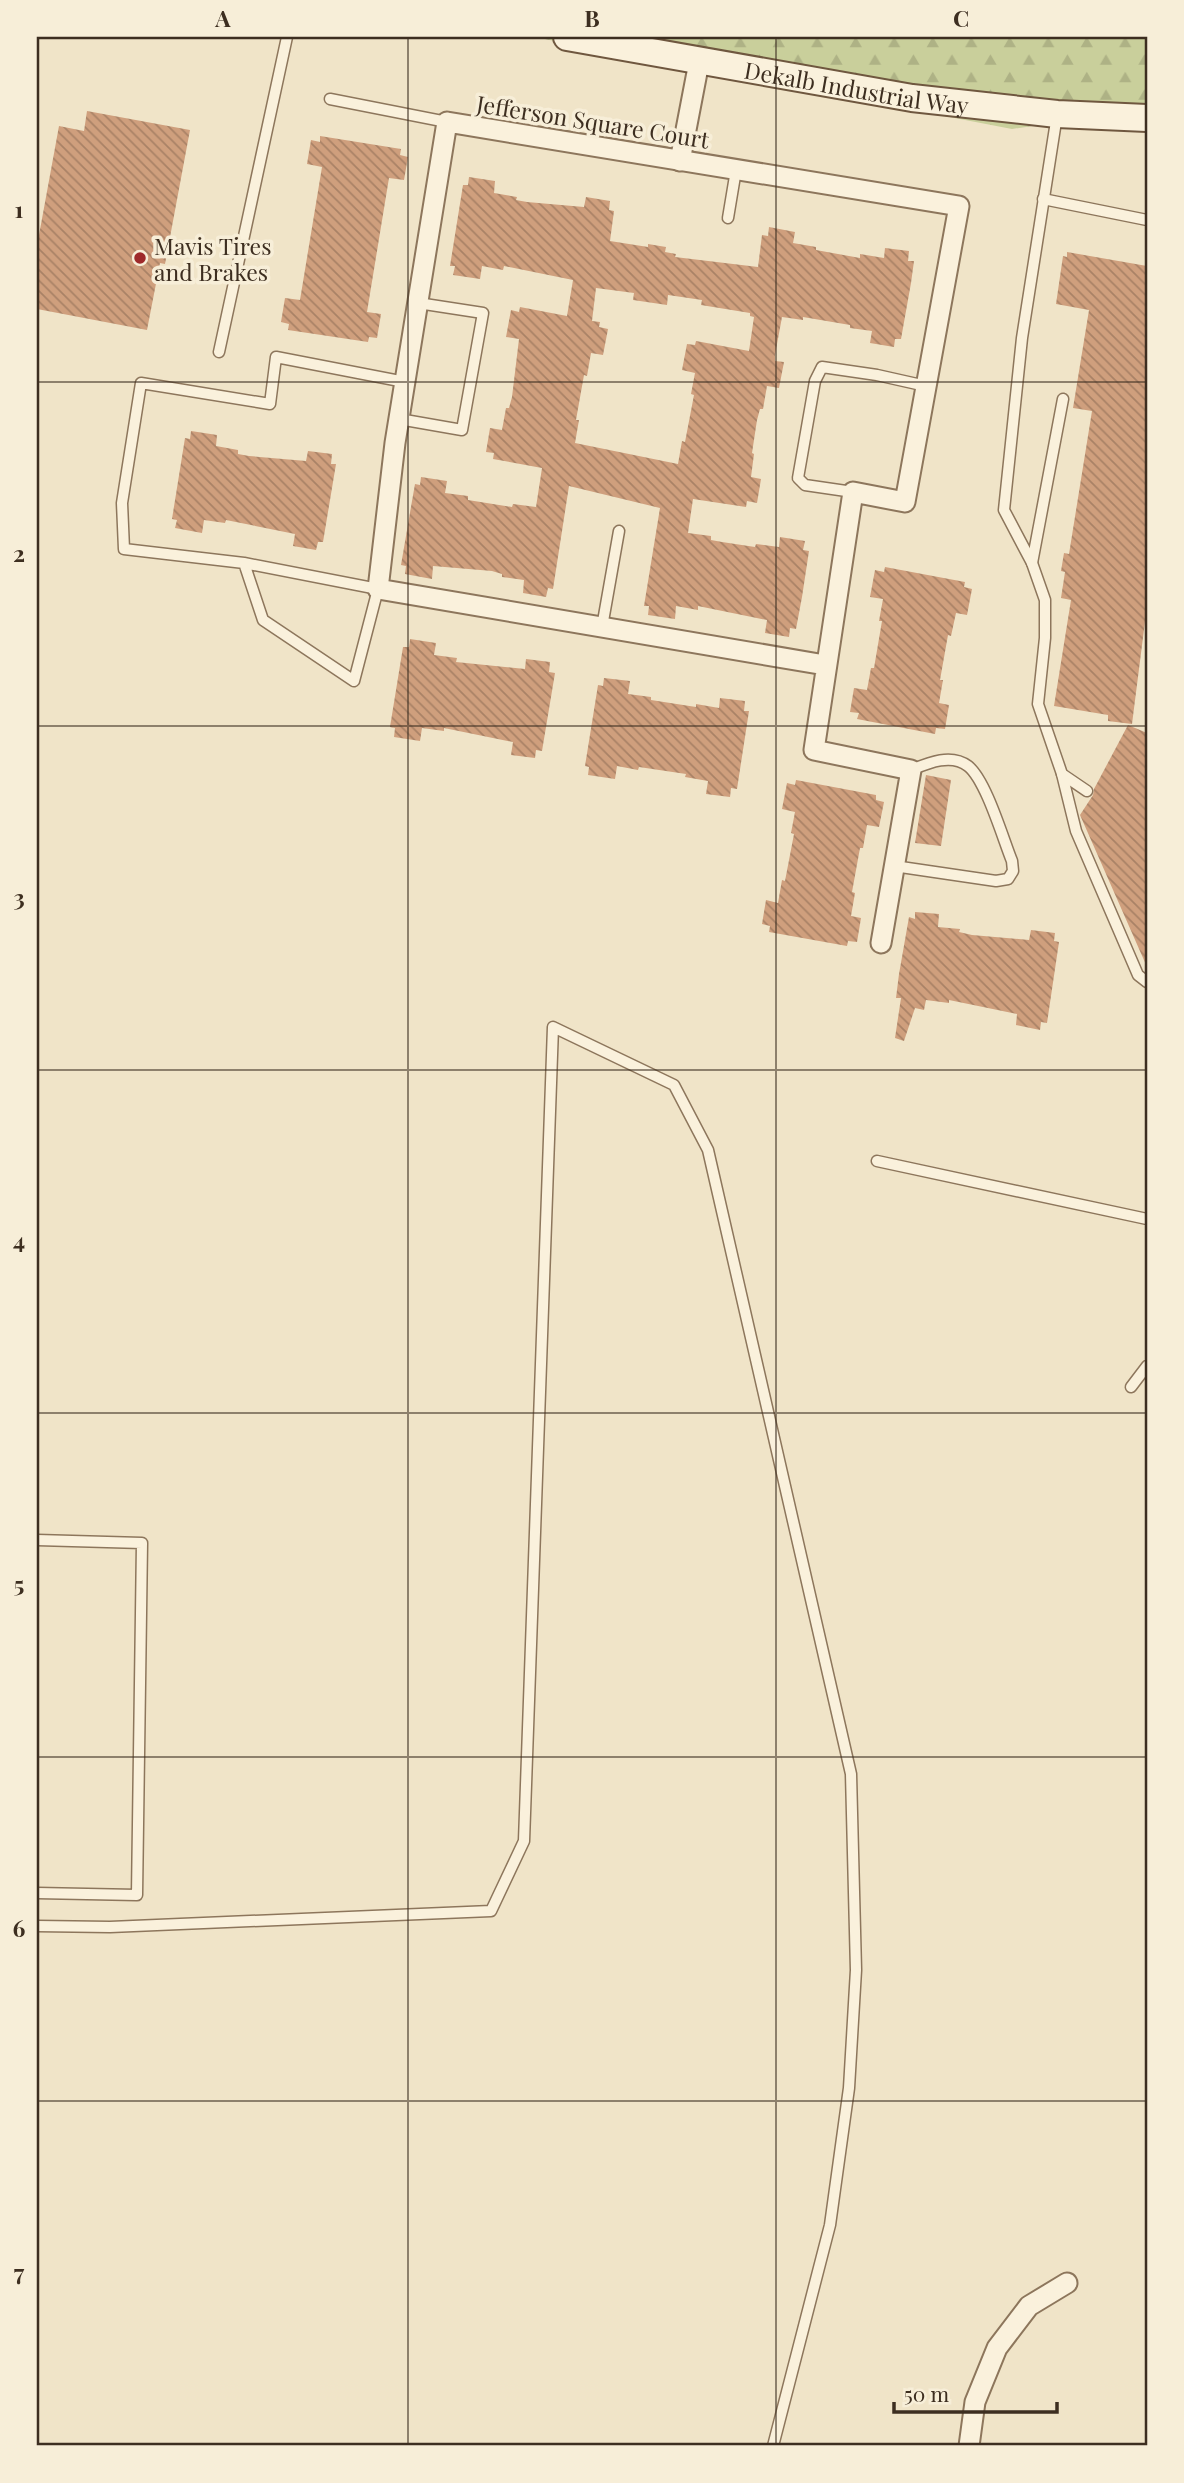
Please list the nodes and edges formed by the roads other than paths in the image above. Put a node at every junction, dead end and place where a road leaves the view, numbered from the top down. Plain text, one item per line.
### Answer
1 (287, 37) edge
2 (567, 37) edge
3 (699, 62) junction
4 (330, 99) dead end
5 (1057, 114) junction
6 (1147, 118) edge
7 (447, 122) junction
8 (680, 161) junction
9 (736, 170) junction
10 (1043, 199) junction
11 (728, 218) dead end
12 (1147, 220) edge
13 (418, 303) junction
14 (219, 352) dead end
15 (405, 382) junction
16 (926, 386) junction
17 (1063, 399) dead end
18 (399, 419) junction
19 (853, 492) junction
20 (619, 531) dead end
21 (1032, 563) junction
22 (244, 564) junction
23 (378, 589) junction
24 (602, 627) junction
25 (825, 664) junction
26 (911, 770) junction
27 (1062, 774) junction
28 (1087, 791) dead end
29 (894, 866) junction
30 (881, 943) dead end
31 (1147, 982) edge
32 (877, 1161) dead end
33 (1147, 1219) edge
34 (1147, 1366) edge
35 (1131, 1387) dead end
36 (37, 1540) edge
37 (37, 1893) edge
38 (37, 1926) edge
39 (1067, 2283) dead end
40 (773, 2446) edge
41 (969, 2446) edge

1 - 14 lane
2 - 3 main road, Dekalb Industrial Way
3 - 5 main road, Dekalb Industrial Way
3 - 8 street
4 - 7 lane
5 - 6 main road, Dekalb Industrial Way
5 - 10 lane
7 - 8 street, Jefferson Square Court
7 - 13 street, Jefferson Square Court
8 - 9 street, Jefferson Square Court
9 - 11 lane
9 - 16 street, Jefferson Square Court
10 - 12 lane
10 - 21 lane
13 - 15 street, Jefferson Square Court
13 - 18 lane
15 - 18 street, Jefferson Square Court
15 - 22 lane
16 - 19 street, Jefferson Square Court
16 - 19 lane
17 - 21 lane
18 - 23 street, Jefferson Square Court
19 - 25 street
20 - 24 lane
21 - 27 lane
22 - 23 lane
22 - 23 lane
23 - 24 street
24 - 25 street
25 - 26 street
26 - 29 street
26 - 29 lane
27 - 28 lane
27 - 31 lane
29 - 30 street
32 - 33 lane
34 - 35 lane
36 - 37 lane
38 - 40 lane
39 - 41 street

